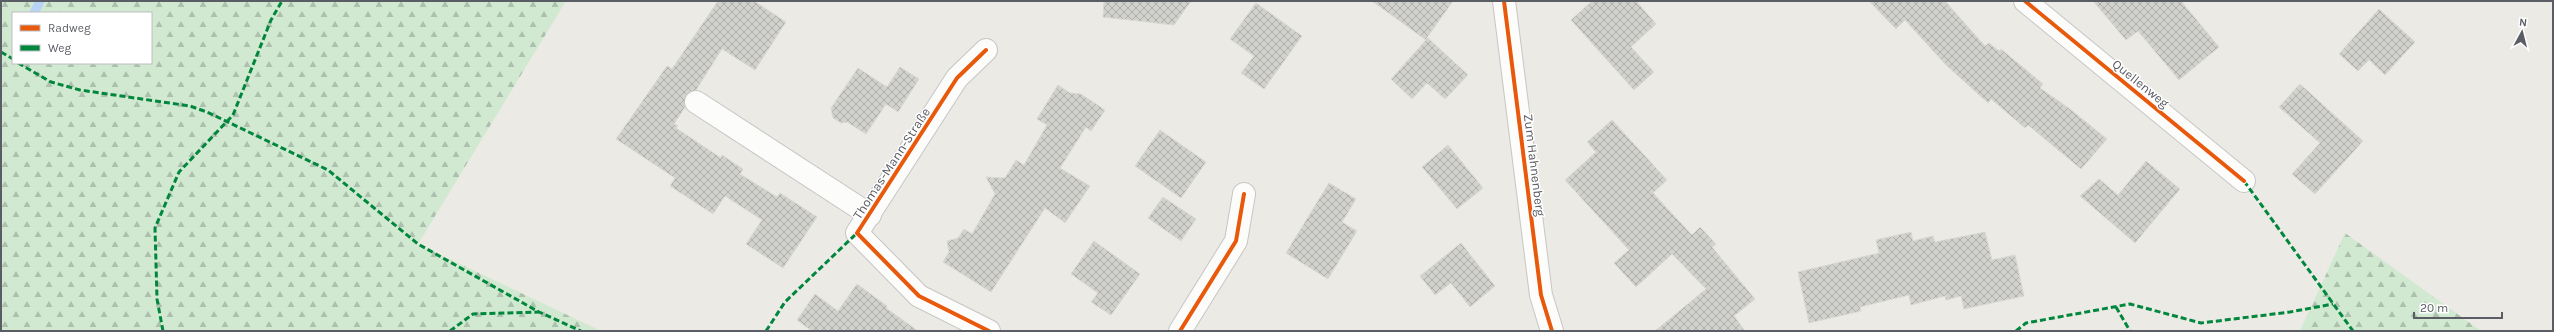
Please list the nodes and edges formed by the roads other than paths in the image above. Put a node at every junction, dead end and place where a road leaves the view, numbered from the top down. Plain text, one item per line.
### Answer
1 (1504, 1) edge
2 (2025, 1) edge
3 (986, 50) dead end
4 (696, 102) dead end
5 (2244, 181) dead end
6 (1244, 194) dead end
7 (870, 215) junction
8 (989, 331) edge
9 (1180, 331) edge
10 (1552, 331) edge

1 - 10 street, Zum Hahnenberg
2 - 5 street, Quellenweg
3 - 7 street, Thomas-Mann-Straße
4 - 7 street, Thomas-Mann-Straße
6 - 9 street
7 - 8 street, Thomas-Mann-Straße

